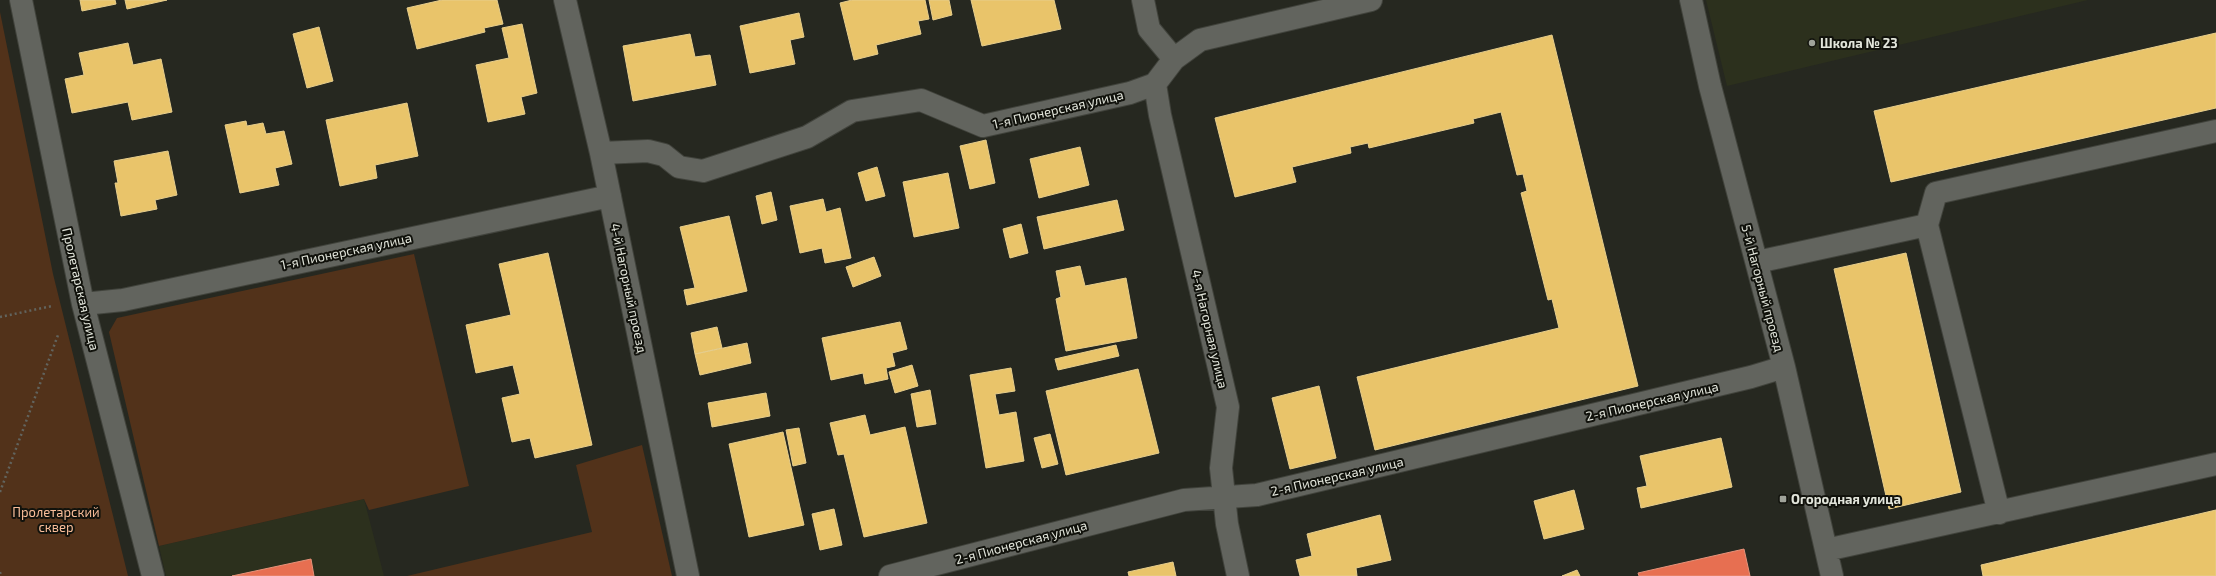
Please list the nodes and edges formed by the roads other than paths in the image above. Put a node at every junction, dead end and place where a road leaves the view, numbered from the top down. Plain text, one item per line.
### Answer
1 (21, 0) edge
2 (566, 0) edge
3 (1143, 0) edge
4 (1371, 0) edge
5 (1691, 0) edge
6 (1174, 59) junction
7 (1155, 84) junction
8 (2216, 131) edge
9 (601, 153) junction
10 (610, 196) junction
11 (1927, 225) junction
12 (1756, 262) junction
13 (83, 304) junction
14 (1784, 367) junction
15 (2216, 464) edge
16 (1224, 497) junction
17 (1999, 513) junction
18 (1826, 550) junction
19 (153, 576) edge
20 (688, 576) edge
21 (890, 576) edge
22 (1238, 576) edge
23 (1832, 576) edge

1 - 13 street, Пролетарская улица
2 - 9 street, 4-й Нагорный проезд
3 - 6 street
4 - 6 street
5 - 12 street, 5-й Нагорный проезд
6 - 7 street
7 - 9 street, 1-я Пионерская улица
7 - 16 street, 4-я Нагорная улица
8 - 11 street
9 - 10 street, 4-й Нагорный проезд
10 - 13 street, 1-я Пионерская улица
10 - 20 street, 4-й Нагорный проезд
11 - 12 street
11 - 17 street
12 - 14 street, 5-й Нагорный проезд
13 - 19 street, Пролетарская улица
14 - 16 street, 2-я Пионерская улица
14 - 18 street, 5-й Нагорный проезд
15 - 17 street
16 - 21 street, 2-я Пионерская улица
16 - 22 street, 4-я Нагорная улица
17 - 18 street
18 - 23 street, 5-й Нагорный проезд

